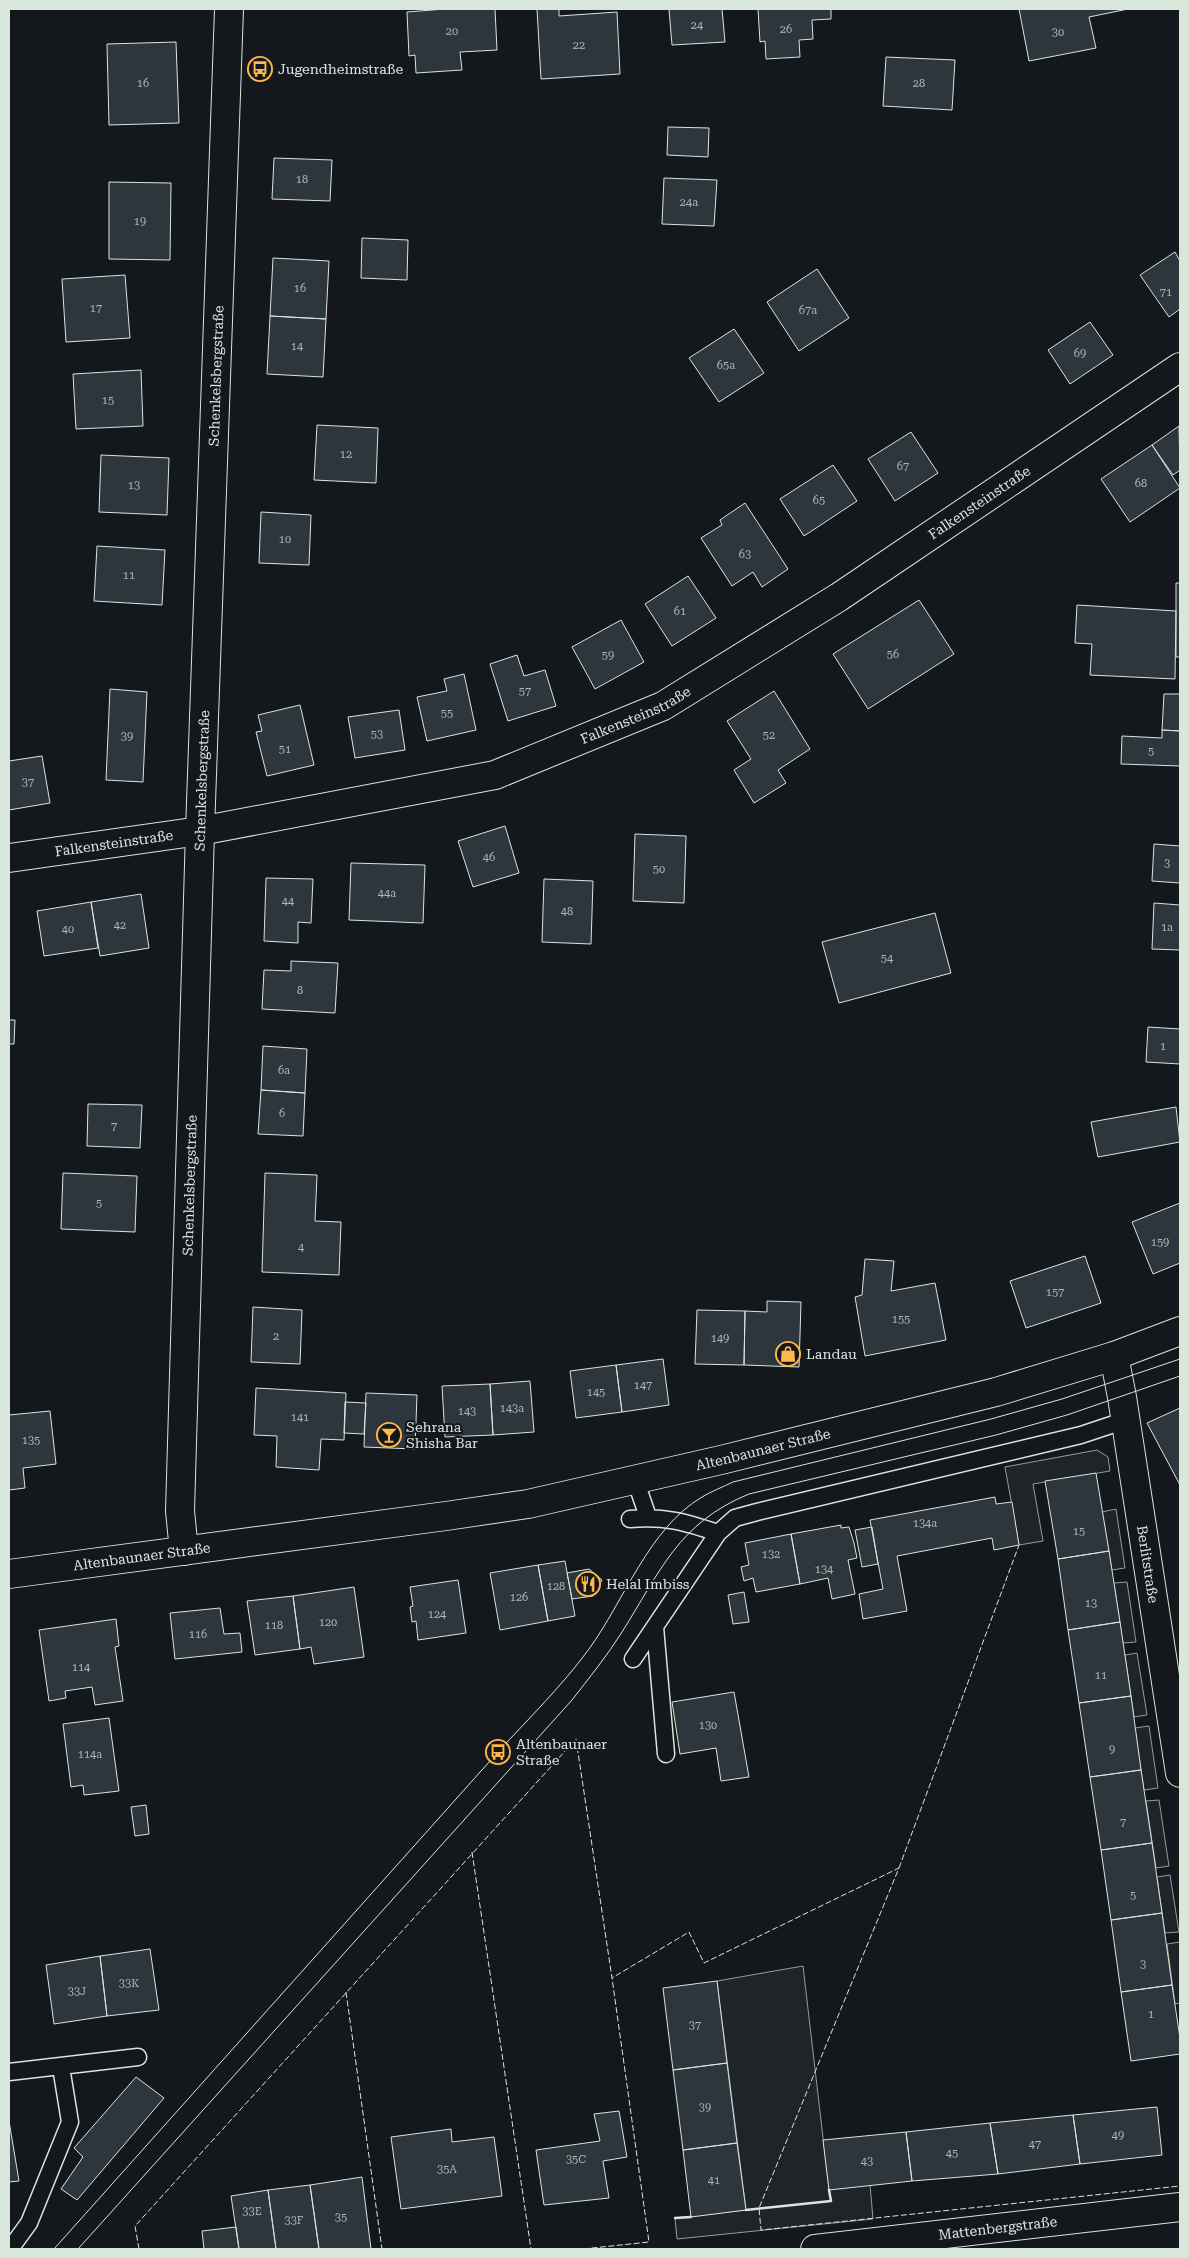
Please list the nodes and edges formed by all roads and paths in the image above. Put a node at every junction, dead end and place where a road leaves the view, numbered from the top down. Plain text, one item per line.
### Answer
1 (229, 9) edge
2 (1180, 367) edge
3 (200, 831) junction
4 (9, 858) edge
5 (1180, 1331) edge
6 (1114, 1356) junction
7 (1126, 1420) junction
8 (635, 1480) junction
9 (648, 1517) junction
10 (630, 1519) dead end
11 (718, 1533) junction
12 (184, 1551) junction
13 (9, 1574) edge
14 (654, 1627) junction
15 (634, 1659) dead end
16 (666, 1754) dead end
17 (1180, 1773) edge
18 (138, 2056) dead end
19 (61, 2067) junction
20 (9, 2072) edge
21 (1180, 2207) edge
22 (10, 2249) edge
23 (815, 2249) edge

1 - 3 street, Schenkelsbergstraße
2 - 3 street, Falkensteinstraße
3 - 4 street, Falkensteinstraße
3 - 12 street, Schenkelsbergstraße
5 - 6 street, Altenbaunaer Straße
6 - 7 street, Berlitstraße
6 - 8 street, Altenbaunaer Straße
7 - 11 lane
7 - 17 street, Berlitstraße
8 - 9 lane
8 - 12 street, Altenbaunaer Straße
9 - 10 lane
9 - 11 lane
11 - 14 lane
12 - 13 street, Altenbaunaer Straße
14 - 15 lane
14 - 16 lane
18 - 19 lane
19 - 20 lane
19 - 22 lane
21 - 23 street, Mattenbergstraße

